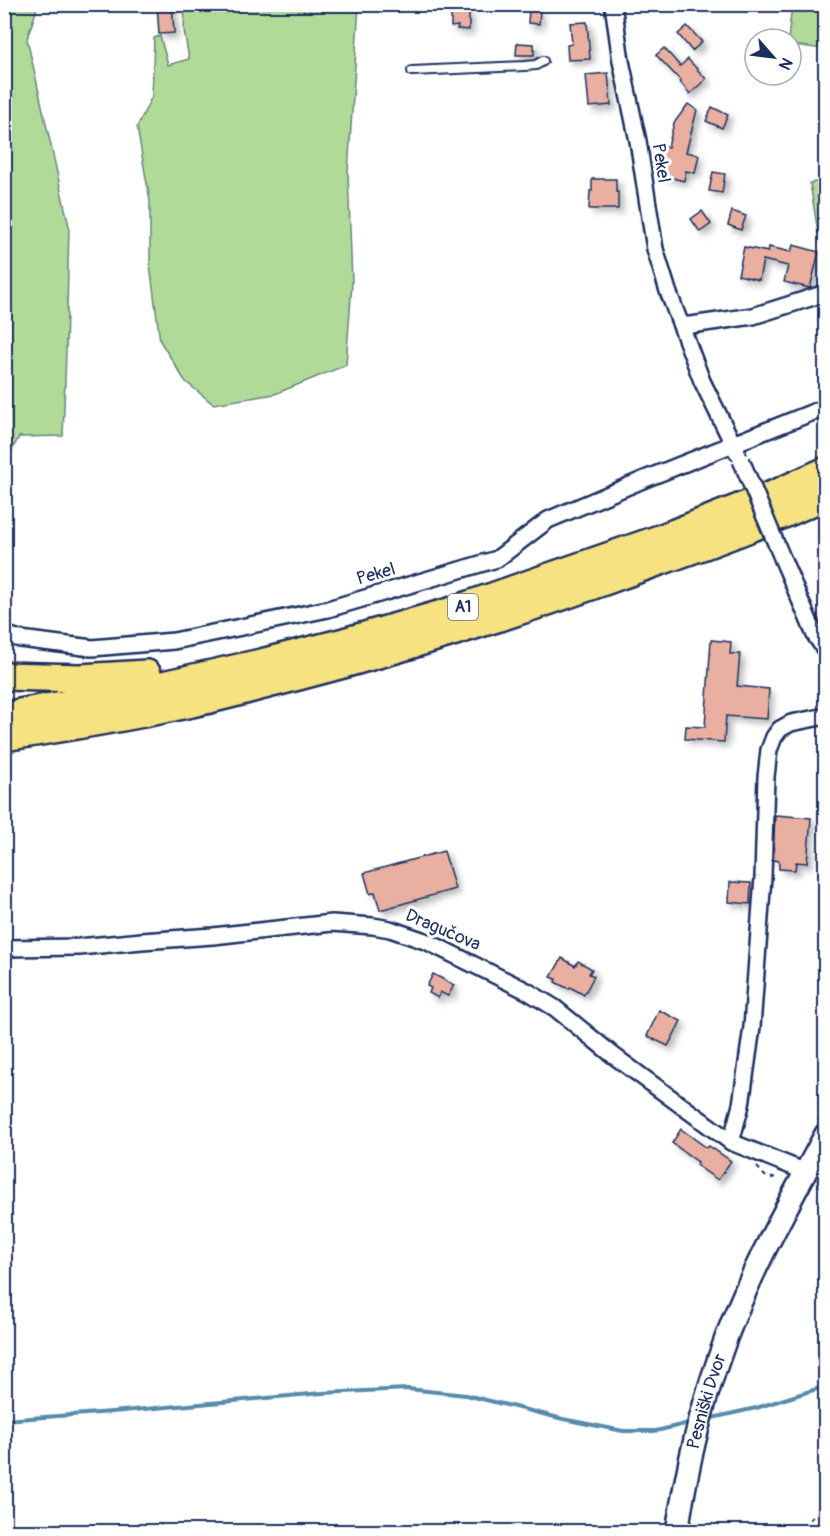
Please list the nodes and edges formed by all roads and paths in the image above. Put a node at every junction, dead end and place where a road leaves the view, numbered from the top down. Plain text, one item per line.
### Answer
1 (613, 4) edge
2 (543, 61) dead end
3 (412, 71) dead end
4 (825, 293) edge
5 (681, 325) junction
6 (825, 407) edge
7 (733, 444) junction
8 (825, 471) edge
9 (825, 495) edge
10 (4, 634) edge
11 (825, 651) edge
12 (261, 663) junction
13 (4, 676) edge
14 (193, 703) junction
15 (4, 716) edge
16 (825, 716) edge
17 (4, 737) edge
18 (4, 756) edge
19 (4, 948) edge
20 (825, 1134) edge
21 (731, 1142) junction
22 (806, 1172) junction
23 (825, 1504) edge
24 (677, 1532) edge
25 (797, 1532) edge

1 - 5 street, Pekel
2 - 3 lane
4 - 5 street
5 - 7 street, Pekel
6 - 7 street, Pekel
7 - 10 street, Pekel
7 - 11 street, Pekel, bridge
8 - 12 highway, A1
9 - 14 highway, A1
12 - 13 highway
12 - 15 highway, A1
14 - 17 highway, A1
14 - 18 highway
16 - 21 street
19 - 21 street, Dragučova
20 - 22 main road, Pesniški Dvor
21 - 22 street, Dragučova
22 - 24 main road, Pesniški Dvor
23 - 25 path

